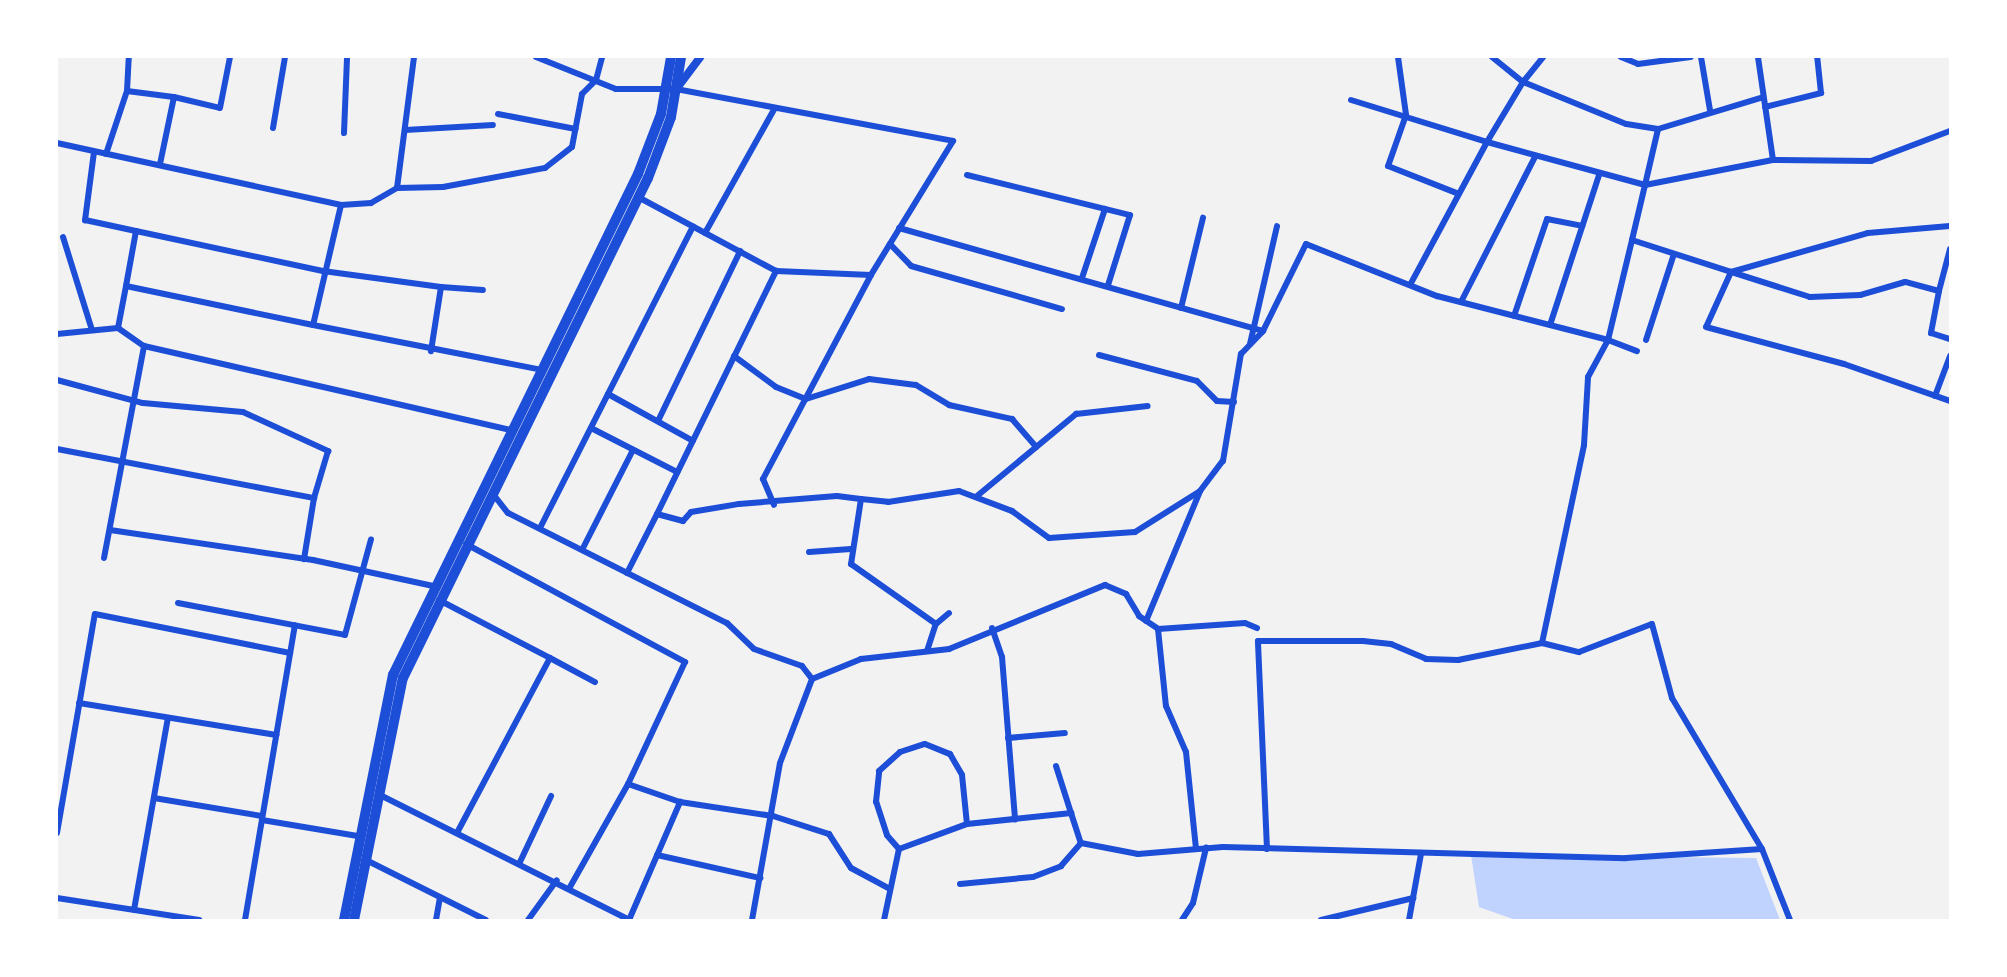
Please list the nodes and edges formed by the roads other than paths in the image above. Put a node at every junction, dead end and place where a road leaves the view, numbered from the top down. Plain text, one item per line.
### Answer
1 (129, 57) edge
2 (230, 57) edge
3 (285, 57) edge
4 (347, 57) edge
5 (414, 57) edge
6 (536, 57) edge
7 (602, 57) edge
8 (670, 57) edge
9 (681, 57) edge
10 (700, 57) edge
11 (1398, 57) edge
12 (1492, 57) edge
13 (1543, 57) edge
14 (1622, 57) edge
15 (1691, 57) edge
16 (1701, 57) edge
17 (1758, 57) edge
18 (1817, 57) edge
19 (596, 80) junction
20 (1523, 82) junction
21 (671, 89) junction
22 (127, 91) junction
23 (174, 97) junction
24 (1763, 97) junction
25 (1351, 100) dead end
26 (1765, 107) junction
27 (775, 108) junction
28 (1710, 110) junction
29 (498, 114) dead end
30 (1406, 115) junction
31 (493, 125) dead end
32 (273, 128) dead end
33 (576, 129) junction
34 (1658, 129) junction
35 (405, 130) junction
36 (1950, 131) edge
37 (344, 134) dead end
38 (1487, 142) junction
39 (57, 143) edge
40 (94, 152) junction
41 (106, 154) junction
42 (1535, 157) junction
43 (1773, 160) junction
44 (160, 164) junction
45 (967, 175) dead end
46 (1599, 175) junction
47 (1645, 185) junction
48 (397, 188) junction
49 (1459, 194) junction
50 (638, 197) junction
51 (341, 205) junction
52 (1104, 209) junction
53 (1203, 218) dead end
54 (693, 226) junction
55 (1277, 226) dead end
56 (1582, 226) junction
57 (1950, 226) edge
58 (900, 228) junction
59 (136, 231) junction
60 (705, 233) junction
61 (63, 237) dead end
62 (1632, 240) junction
63 (890, 244) junction
64 (1950, 249) edge
65 (740, 251) junction
66 (1674, 254) junction
67 (323, 271) junction
68 (776, 271) junction
69 (1731, 272) junction
70 (1947, 274) edge
71 (871, 275) junction
72 (1082, 278) junction
73 (1108, 285) junction
74 (1410, 285) junction
75 (126, 286) junction
76 (441, 287) junction
77 (483, 290) dead end
78 (1940, 291) junction
79 (1461, 302) junction
80 (1181, 308) junction
81 (1062, 309) dead end
82 (1514, 316) junction
83 (314, 325) junction
84 (1550, 325) junction
85 (1250, 327) junction
86 (118, 328) junction
87 (92, 330) junction
88 (1263, 330) junction
89 (57, 334) edge
90 (1950, 339) edge
91 (1608, 340) junction
92 (1646, 340) dead end
93 (1250, 344) junction
94 (144, 346) junction
95 (431, 351) junction
96 (1637, 351) dead end
97 (1099, 355) dead end
98 (735, 356) junction
99 (1950, 356) edge
100 (542, 370) junction
101 (57, 380) edge
102 (608, 394) junction
103 (1935, 396) junction
104 (134, 399) junction
105 (806, 399) junction
106 (1950, 401) edge
107 (1234, 402) junction
108 (1148, 406) dead end
109 (658, 422) junction
110 (591, 428) junction
111 (512, 430) junction
112 (693, 441) junction
113 (1036, 447) junction
114 (57, 450) edge
115 (633, 450) junction
116 (123, 464) junction
117 (677, 472) junction
118 (487, 490) junction
119 (1200, 491) junction
120 (977, 496) junction
121 (314, 498) junction
122 (861, 499) junction
123 (774, 505) junction
124 (657, 514) junction
125 (541, 526) junction
126 (110, 530) junction
127 (371, 539) dead end
128 (465, 544) junction
129 (583, 548) junction
130 (851, 549) junction
131 (809, 552) dead end
132 (104, 558) dead end
133 (303, 559) junction
134 (361, 569) junction
135 (627, 573) junction
136 (434, 593) junction
137 (178, 603) dead end
138 (949, 613) dead end
139 (1146, 621) junction
140 (936, 624) junction
141 (295, 625) junction
142 (992, 628) junction
143 (1257, 628) dead end
144 (1158, 629) junction
145 (1542, 643) junction
146 (927, 651) junction
147 (290, 653) junction
148 (550, 658) junction
149 (812, 679) junction
150 (595, 682) dead end
151 (79, 703) junction
152 (168, 718) junction
153 (1065, 733) dead end
154 (276, 735) junction
155 (1008, 738) junction
156 (1056, 766) dead end
157 (57, 782) edge
158 (65, 784) junction
159 (628, 784) junction
160 (371, 791) junction
161 (551, 796) dead end
162 (154, 798) junction
163 (680, 802) junction
164 (1071, 813) junction
165 (773, 816) junction
166 (262, 818) junction
167 (1015, 819) junction
168 (967, 824) junction
169 (458, 831) junction
170 (57, 833) edge
171 (358, 836) junction
172 (1081, 843) junction
173 (1196, 848) junction
174 (1206, 848) junction
175 (899, 849) junction
176 (1267, 849) junction
177 (1762, 849) junction
178 (1421, 854) junction
179 (657, 855) junction
180 (365, 859) junction
181 (520, 862) junction
182 (759, 878) junction
183 (557, 880) junction
184 (960, 884) dead end
185 (570, 887) junction
186 (888, 888) junction
187 (440, 897) junction
188 (57, 898) edge
189 (1413, 898) junction
190 (134, 910) junction
191 (199, 920) edge
192 (245, 920) edge
193 (344, 920) edge
194 (354, 920) edge
195 (436, 920) edge
196 (486, 920) edge
197 (528, 920) edge
198 (629, 920) edge
199 (752, 920) edge
200 (884, 920) edge
201 (1182, 920) edge
202 (1321, 920) edge
203 (1409, 920) edge
204 (1790, 920) edge

1 - 22 street
2 - 23 street
3 - 32 street
4 - 37 street
5 - 35 street
6 - 19 street
7 - 19 street
8 - 21 highway
9 - 21 highway
10 - 21 street
11 - 30 street
12 - 20 street
13 - 20 street
14 - 15 street
16 - 28 street
17 - 24 street
18 - 26 street
19 - 21 street
19 - 33 street
20 - 34 street
20 - 38 street
21 - 27 street
21 - 50 highway
21 - 100 highway
22 - 23 street
22 - 41 street
23 - 44 street
24 - 26 street
24 - 28 street
25 - 30 street
26 - 43 street
27 - 58 street
27 - 60 street
28 - 34 street
29 - 33 street
30 - 38 street
30 - 49 street
31 - 35 street
33 - 48 street
34 - 47 street
35 - 48 street
36 - 43 street
38 - 42 street
38 - 49 street
39 - 40 street
40 - 41 street
40 - 59 street
41 - 44 street
42 - 46 street
42 - 79 street
43 - 47 street
44 - 51 street
45 - 52 street
46 - 47 street
46 - 56 street
47 - 62 street
48 - 51 street
49 - 74 street
50 - 54 street
50 - 118 highway
51 - 67 street
52 - 72 street
52 - 73 street
53 - 80 street
54 - 60 street
54 - 102 street
55 - 85 street
56 - 82 street
56 - 84 street
57 - 69 street
58 - 63 street
58 - 72 street
59 - 67 street
59 - 75 street
60 - 65 street
61 - 87 street
62 - 66 street
62 - 91 street
63 - 71 street
63 - 81 street
64 - 70 street
65 - 68 street
65 - 109 street
66 - 69 street
66 - 92 street
67 - 76 street
67 - 83 street
68 - 71 street
68 - 98 street
69 - 78 street
69 - 103 street
70 - 78 street
71 - 105 street
72 - 73 street
73 - 80 street
74 - 79 street
74 - 88 street
75 - 83 street
75 - 86 street
76 - 77 street
76 - 95 street
78 - 90 street
79 - 82 street
80 - 85 street
82 - 84 street
83 - 95 street
84 - 91 street
85 - 88 street
85 - 93 street
86 - 87 street
86 - 94 street
87 - 89 street
88 - 93 street
91 - 96 street
91 - 145 street
93 - 107 street
94 - 104 street
94 - 111 street
95 - 100 street
97 - 107 street
98 - 105 street
98 - 112 street
99 - 103 street
100 - 111 highway
101 - 104 street
102 - 109 street
102 - 110 street
103 - 106 street
104 - 116 street
104 - 121 street
105 - 113 street
105 - 123 street
107 - 119 street
108 - 113 street
109 - 112 street
110 - 115 street
110 - 125 street
111 - 118 highway
112 - 117 street
113 - 120 street
114 - 116 street
115 - 117 street
115 - 129 street
116 - 121 street
116 - 126 street
117 - 124 street
118 - 125 street
118 - 128 highway
118 - 136 highway
119 - 120 street
119 - 139 street
120 - 122 street
121 - 133 street
122 - 123 street
122 - 130 street
123 - 124 street
124 - 135 street
125 - 129 street
126 - 132 street
126 - 133 street
127 - 134 street
128 - 136 highway
128 - 159 street
129 - 135 street
130 - 131 street
130 - 140 street
133 - 134 street
134 - 136 street
134 - 141 street
135 - 149 street
136 - 148 street
136 - 160 highway
137 - 141 street
138 - 140 street
139 - 142 street
139 - 144 street
140 - 146 street
141 - 147 street
142 - 146 street
142 - 155 street
143 - 144 street
144 - 173 street
145 - 176 street
145 - 177 street
146 - 149 street
147 - 151 street
147 - 154 street
148 - 150 street
148 - 169 street
149 - 165 street
151 - 152 street
151 - 158 street
152 - 154 street
152 - 162 street
153 - 155 street
154 - 166 street
155 - 167 street
156 - 164 street
157 - 158 street
158 - 170 street
159 - 163 street
159 - 185 street
160 - 169 street
160 - 171 highway
160 - 180 highway
161 - 181 street
162 - 166 street
162 - 190 street
163 - 165 street
163 - 179 street
164 - 167 street
164 - 172 street
165 - 182 street
165 - 186 street
166 - 171 street
166 - 192 street
167 - 168 street
168 - 175 street
168 - 175 street
169 - 181 street
171 - 193 highway
172 - 173 street
172 - 184 street
173 - 174 street
174 - 176 street
174 - 201 street
175 - 186 street
176 - 178 street
177 - 178 street
177 - 204 street
178 - 189 street
179 - 182 street
179 - 198 street
180 - 187 street
180 - 194 highway
181 - 183 street
182 - 199 street
183 - 185 street
183 - 197 street
185 - 198 street
186 - 200 street
187 - 195 street
187 - 196 street
188 - 190 street
189 - 202 street
189 - 203 street
190 - 191 street

